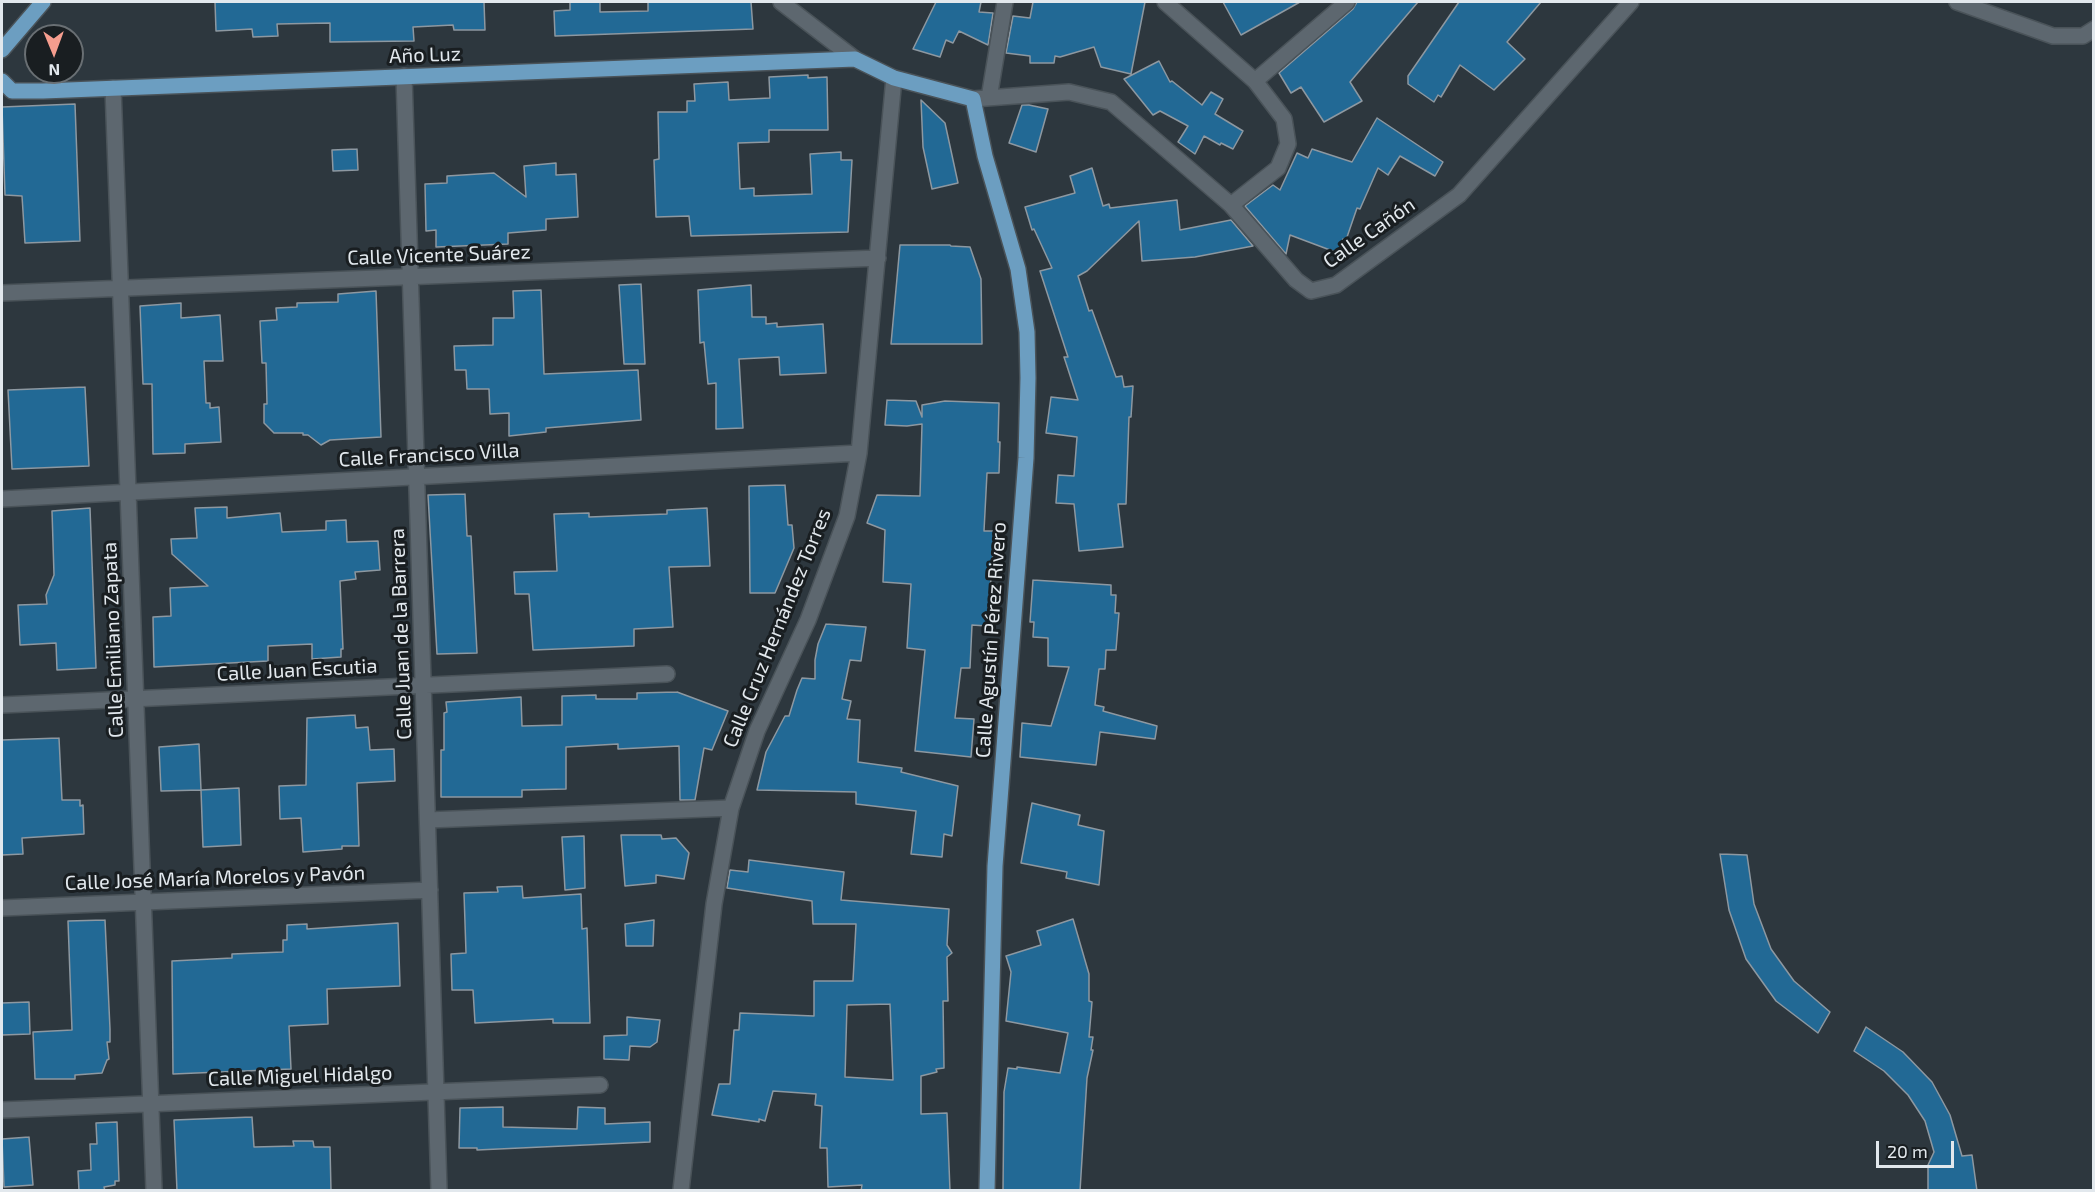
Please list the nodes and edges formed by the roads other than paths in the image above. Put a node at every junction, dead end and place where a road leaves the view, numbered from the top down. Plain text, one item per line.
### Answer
1 (43, 2) edge
2 (782, 2) edge
3 (1005, 2) edge
4 (1165, 2) edge
5 (1347, 2) edge
6 (1631, 2) edge
7 (1957, 2) edge
8 (2094, 29) edge
9 (2, 50) edge
10 (855, 58) junction
11 (404, 76) junction
12 (894, 78) junction
13 (2, 81) edge
14 (1255, 81) junction
15 (113, 88) junction
16 (989, 98) junction
17 (973, 99) junction
18 (1231, 205) junction
19 (878, 258) junction
20 (410, 277) junction
21 (120, 288) junction
22 (2, 293) edge
23 (859, 453) junction
24 (417, 477) junction
25 (128, 492) junction
26 (2, 499) edge
27 (667, 674) dead end
28 (423, 686) junction
29 (136, 699) junction
30 (2, 705) edge
31 (731, 808) junction
32 (428, 820) junction
33 (430, 890) junction
34 (143, 902) junction
35 (2, 908) edge
36 (600, 1085) dead end
37 (436, 1092) junction
38 (151, 1104) junction
39 (2, 1110) edge
40 (154, 1191) edge
41 (439, 1191) edge
42 (681, 1191) edge
43 (987, 1191) edge

1 - 9 main road
2 - 10 street
3 - 16 street
4 - 14 street
5 - 14 street
6 - 18 street, Calle Cañón
7 - 8 street
10 - 11 main road, Año Luz
10 - 12 main road
11 - 15 main road, Año Luz
11 - 20 street, Calle Juan de la Barrera
12 - 17 main road
12 - 19 street, Calle Cruz Hernández Torres
13 - 15 main road, Año Luz
14 - 18 street
15 - 21 street, Calle Emiliano Zapata
16 - 17 street, Calle Cañón
16 - 18 street, Calle Cañón
17 - 43 main road, Calle Agustín Pérez Rivero
19 - 20 street, Calle Vicente Suárez
19 - 23 street, Calle Cruz Hernández Torres
20 - 21 street, Calle Vicente Suárez
20 - 24 street, Calle Juan de la Barrera
21 - 22 street, Calle Vicente Suárez
21 - 25 street, Calle Emiliano Zapata
23 - 24 street, Calle Francisco Villa
23 - 31 street, Calle Cruz Hernández Torres
24 - 25 street, Calle Francisco Villa
24 - 28 street, Calle Juan de la Barrera
25 - 26 street, Calle Francisco Villa
25 - 29 street, Calle Emiliano Zapata
27 - 28 street, Calle Juan Escutia
28 - 29 street, Calle Juan Escutia
28 - 32 street, Calle Juan de la Barrera
29 - 30 street, Calle Juan Escutia
29 - 34 street, Calle Emiliano Zapata
31 - 32 street
31 - 42 street, Calle Cruz Hernández Torres
32 - 33 street, Calle Juan de la Barrera
33 - 34 street, Calle José María Morelos y Pavón
33 - 37 street, Calle Juan de la Barrera
34 - 35 street, Calle José María Morelos y Pavón
34 - 38 street, Calle Emiliano Zapata
36 - 37 street, Calle Miguel Hidalgo
37 - 38 street, Calle Miguel Hidalgo
37 - 41 street, Calle Juan de la Barrera
38 - 39 street, Calle Miguel Hidalgo
38 - 40 street, Calle Emiliano Zapata

